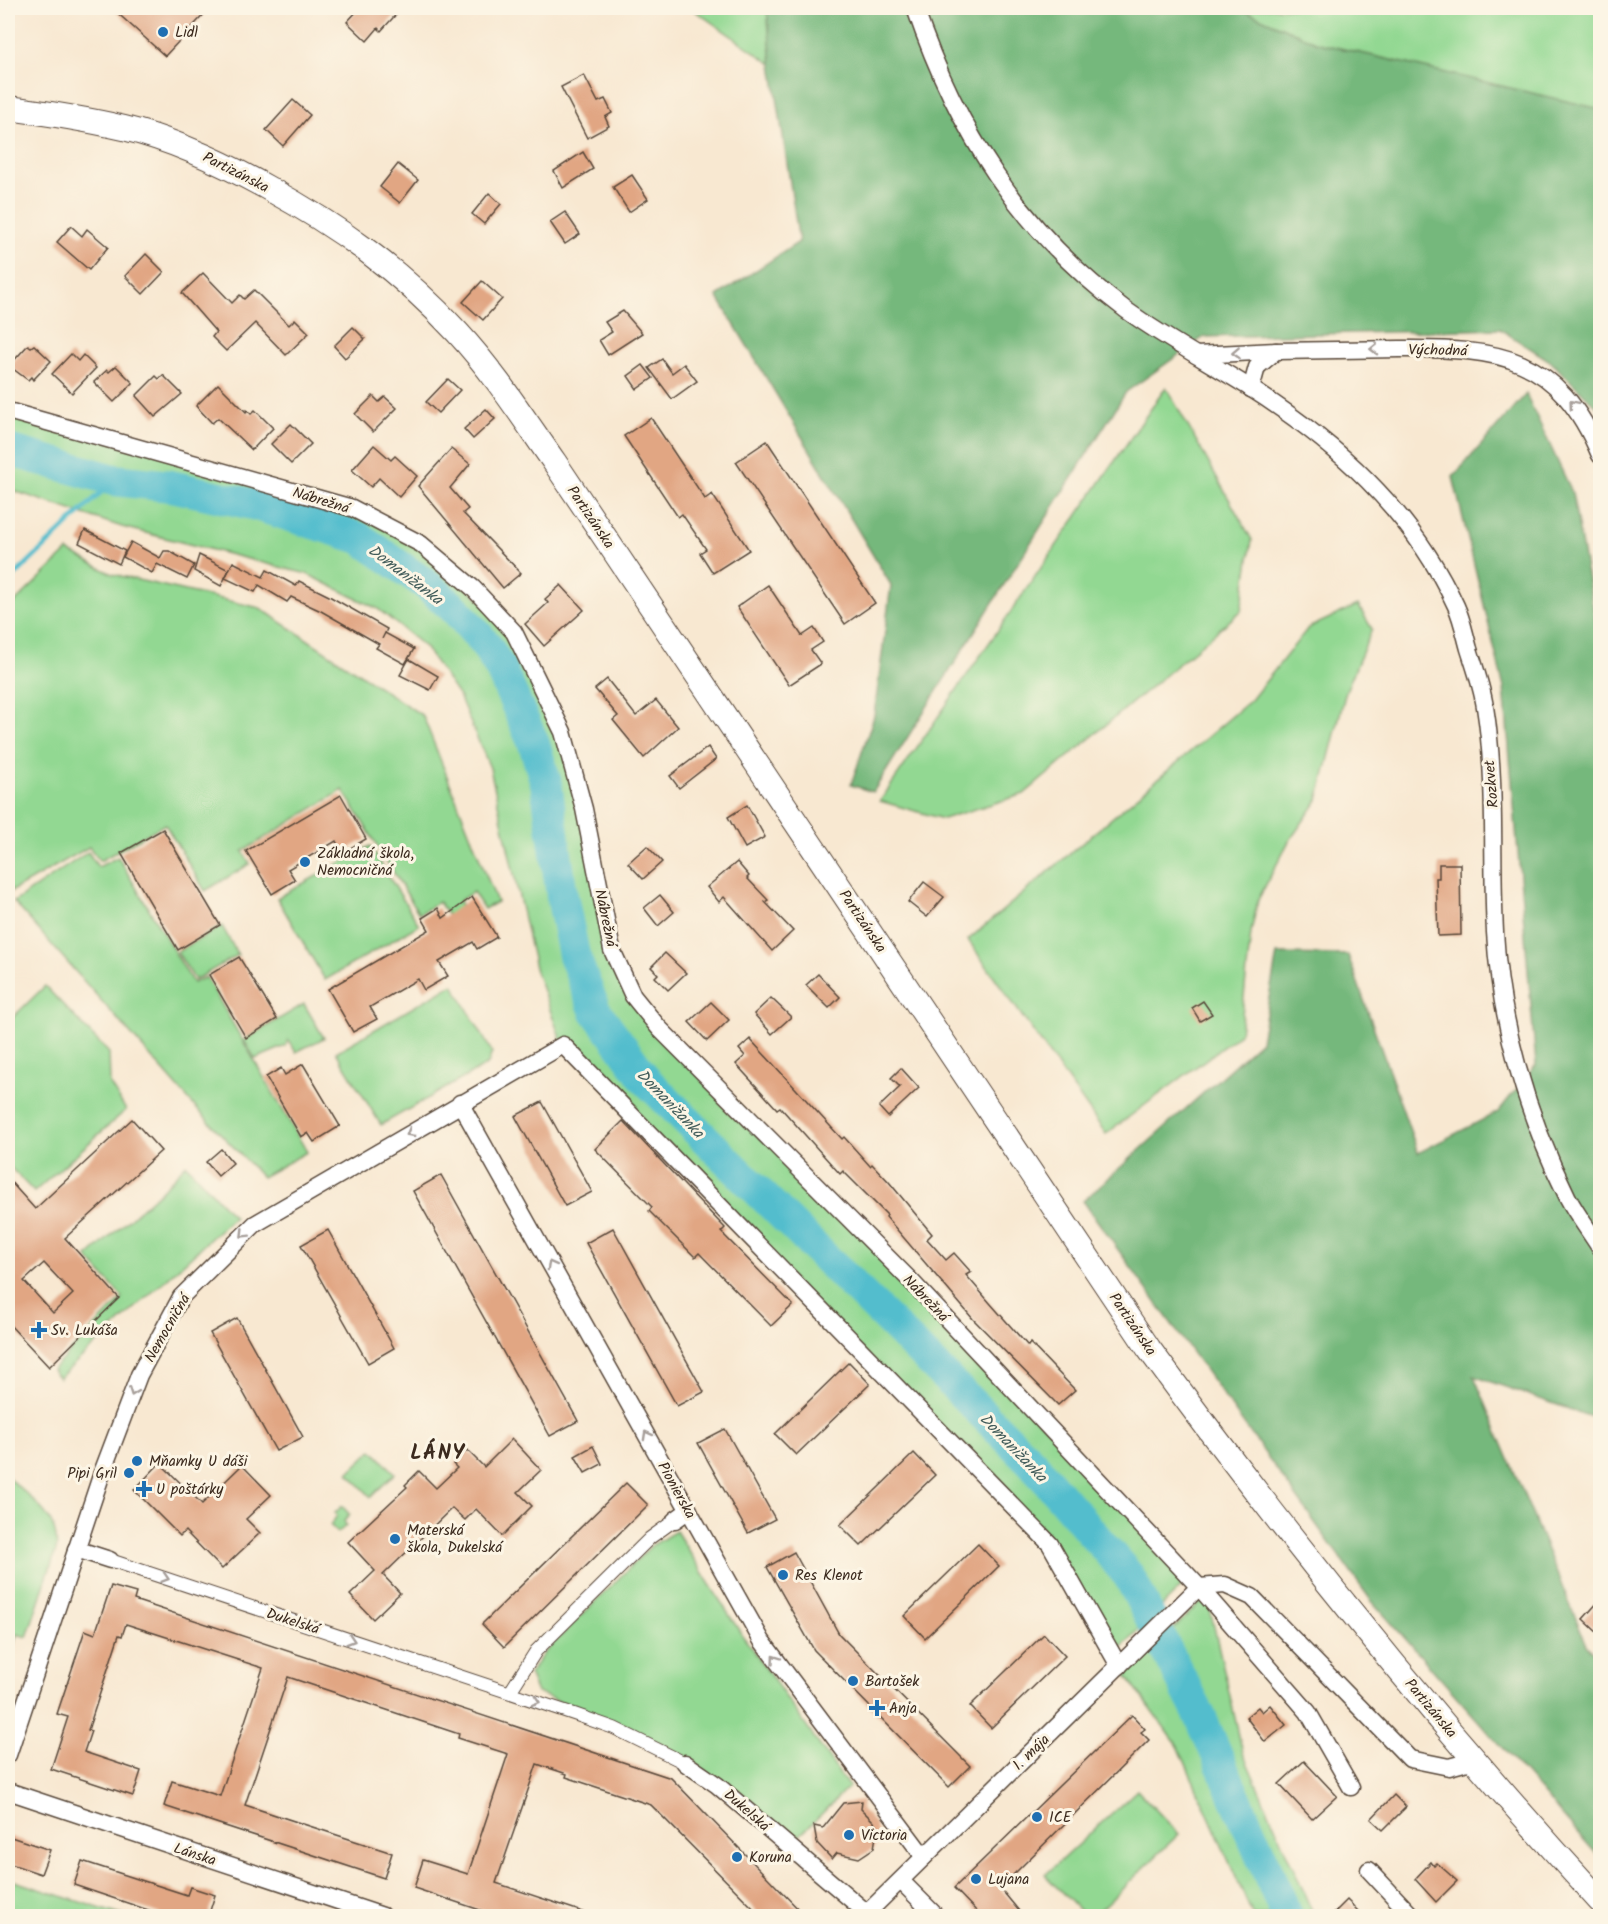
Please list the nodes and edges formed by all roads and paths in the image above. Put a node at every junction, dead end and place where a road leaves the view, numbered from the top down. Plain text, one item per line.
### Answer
1 (915, 8) edge
2 (8, 108) edge
3 (1276, 351) junction
4 (1196, 355) junction
5 (1251, 389) junction
6 (8, 411) edge
7 (1600, 455) edge
8 (460, 1103) junction
9 (1600, 1248) edge
10 (682, 1515) junction
11 (76, 1549) junction
12 (110, 1560) joint
13 (1199, 1587) junction
14 (1119, 1666) junction
15 (510, 1692) junction
16 (8, 1755) edge
17 (1475, 1760) junction
18 (685, 1763) joint
19 (1351, 1787) dead end
20 (8, 1791) edge
21 (924, 1857) junction
22 (1369, 1870) dead end
23 (901, 1881) junction
24 (1600, 1901) edge
25 (865, 1915) edge
26 (383, 1917) edge
27 (936, 1917) edge
28 (1412, 1917) edge

1 - 4 street, Rozkvet
2 - 17 main road, Partizánska
3 -> 4 street, Východná
3 - 5 street
7 -> 3 street, Východná
4 - 5 street, Rozkvet
5 - 9 street, Rozkvet
6 - 13 street, Nábrežná
10 -> 8 street, Pionierska
8 -> 11 street, Nemocničná
8 - 14 street, Nemocničná
10 - 15 street
21 -> 10 street, Pionierska
11 - 12 street, Dukelská
11 - 16 street, Nemocničná
12 -> 15 street, Dukelská
13 - 14 street, 1. mája
13 - 17 street
13 - 19 street, Nábrežná
14 - 21 street, 1. mája
15 -> 18 street, Dukelská
17 - 24 main road, Partizánska
18 - 25 street, Dukelská
20 - 26 street, Lánska
21 - 23 street, 1. mája
22 - 28 street
23 - 25 street, 1. mája
23 - 27 street

